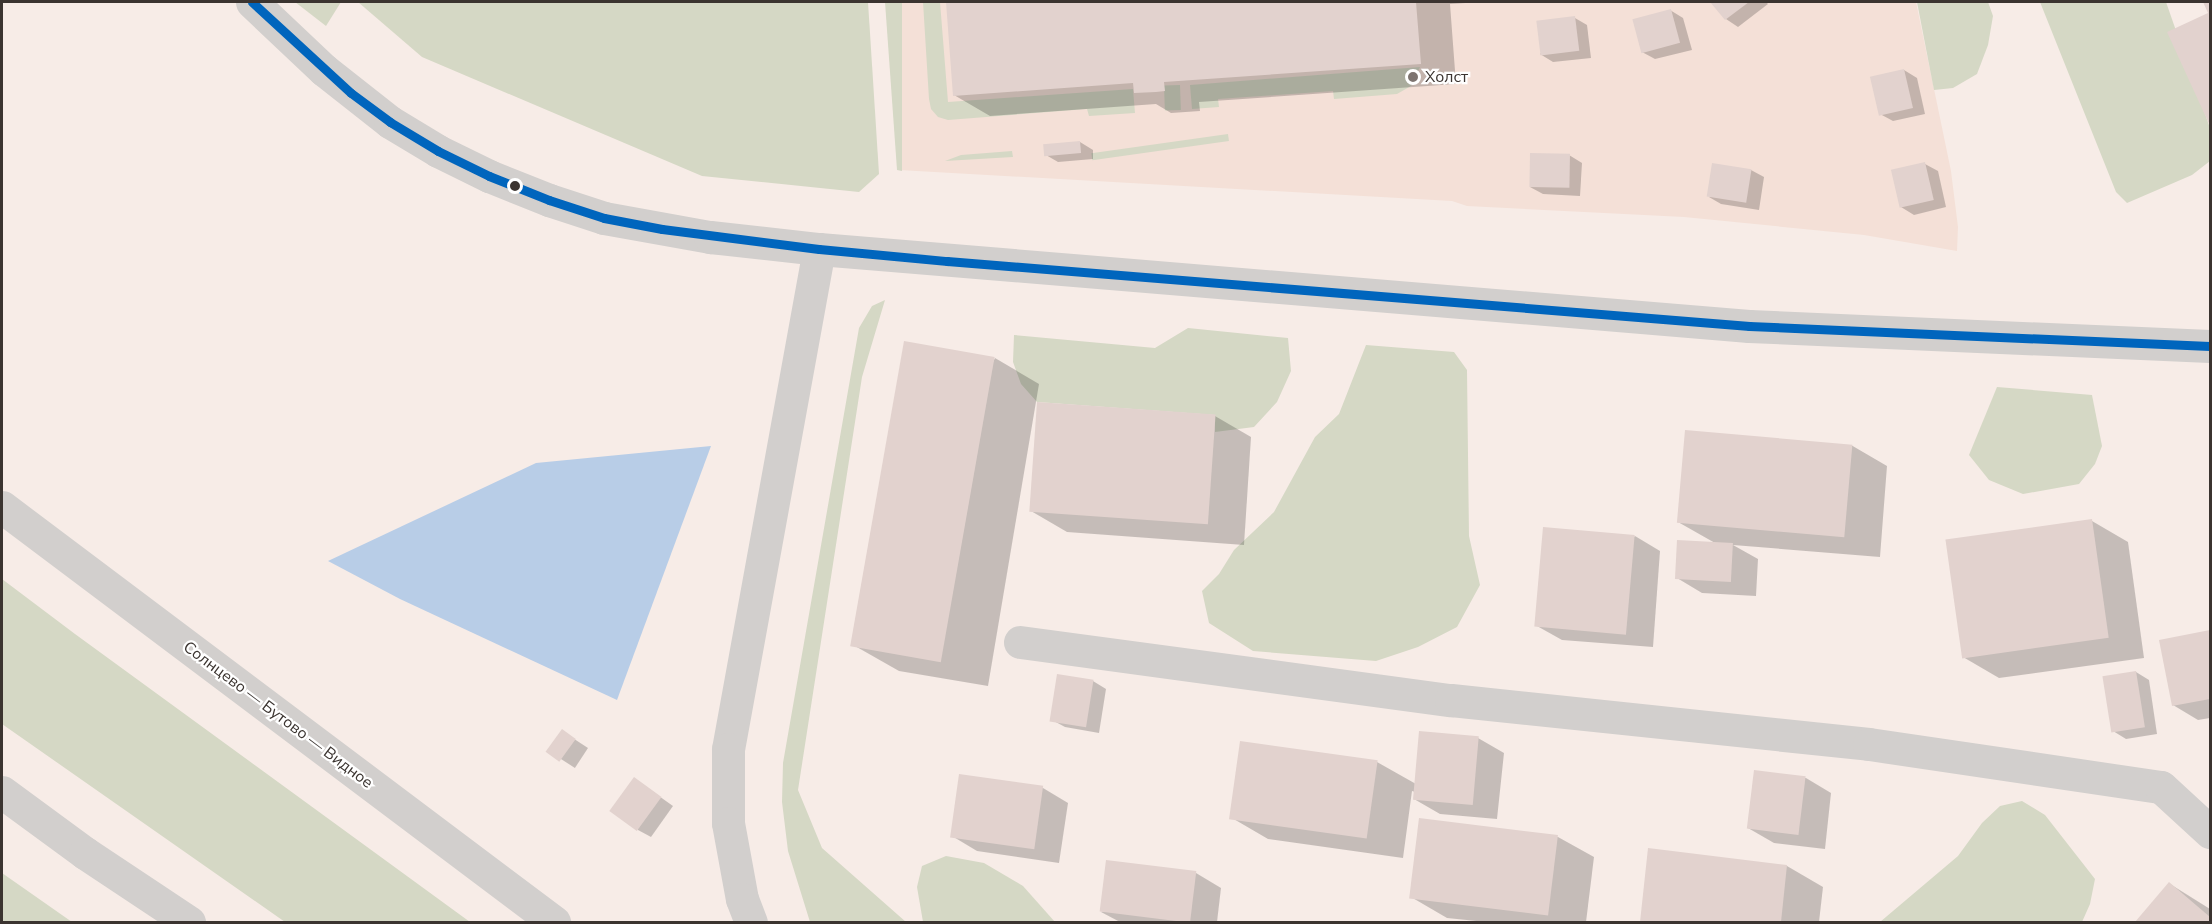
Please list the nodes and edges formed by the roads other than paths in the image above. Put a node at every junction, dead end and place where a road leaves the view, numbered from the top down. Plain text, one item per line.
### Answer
1 (252, 2) edge
2 (819, 249) junction
3 (2211, 346) edge
4 (2, 507) edge
5 (1020, 642) dead end
6 (2, 792) edge
7 (2211, 832) edge
8 (189, 922) edge
9 (554, 922) edge
10 (751, 922) edge

1 - 2 street
2 - 3 street
2 - 10 street
4 - 9 street, Солнцево — Бутово — Видное
5 - 7 street
6 - 8 street

